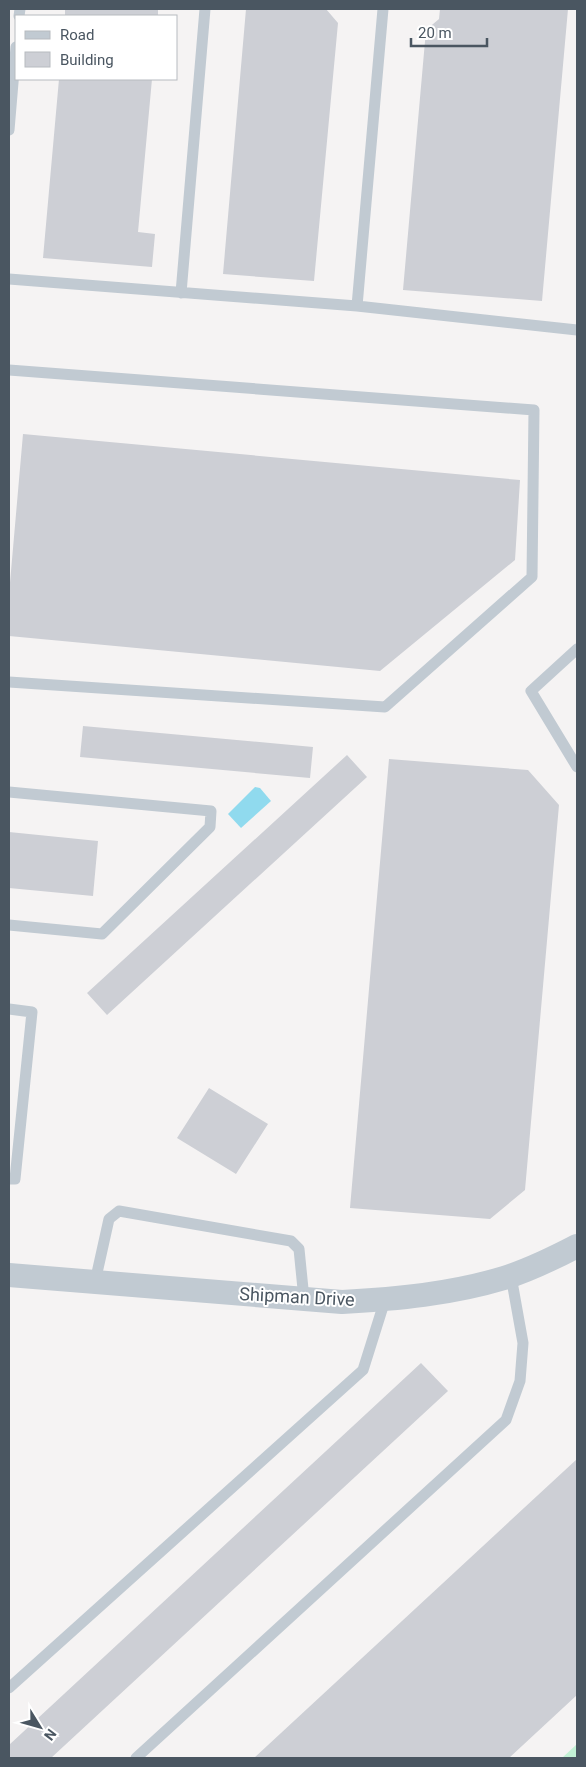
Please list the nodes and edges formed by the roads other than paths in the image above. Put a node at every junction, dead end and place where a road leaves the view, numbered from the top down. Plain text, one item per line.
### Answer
1 (205, 9) edge
2 (383, 9) edge
3 (15, 59) edge
4 (9, 130) edge
5 (9, 279) edge
6 (181, 293) junction
7 (357, 306) junction
8 (577, 330) edge
9 (9, 370) edge
10 (577, 649) edge
11 (9, 682) edge
12 (577, 767) edge
13 (9, 792) edge
14 (9, 925) edge
15 (9, 1009) edge
16 (9, 1179) edge
17 (577, 1246) edge
18 (9, 1275) edge
19 (511, 1276) junction
20 (95, 1282) junction
21 (304, 1299) junction
22 (385, 1300) junction
23 (9, 1688) edge
24 (136, 1758) edge

1 - 6 lane
2 - 7 lane
3 - 4 lane
5 - 6 lane
6 - 7 lane
7 - 8 lane
9 - 11 lane
10 - 12 lane
13 - 14 lane
15 - 16 lane
17 - 19 street, Shipman Drive
18 - 20 street, Shipman Drive
19 - 22 street, Shipman Drive
19 - 24 lane
20 - 21 street, Shipman Drive
20 - 21 lane
21 - 22 street, Shipman Drive
22 - 23 lane

